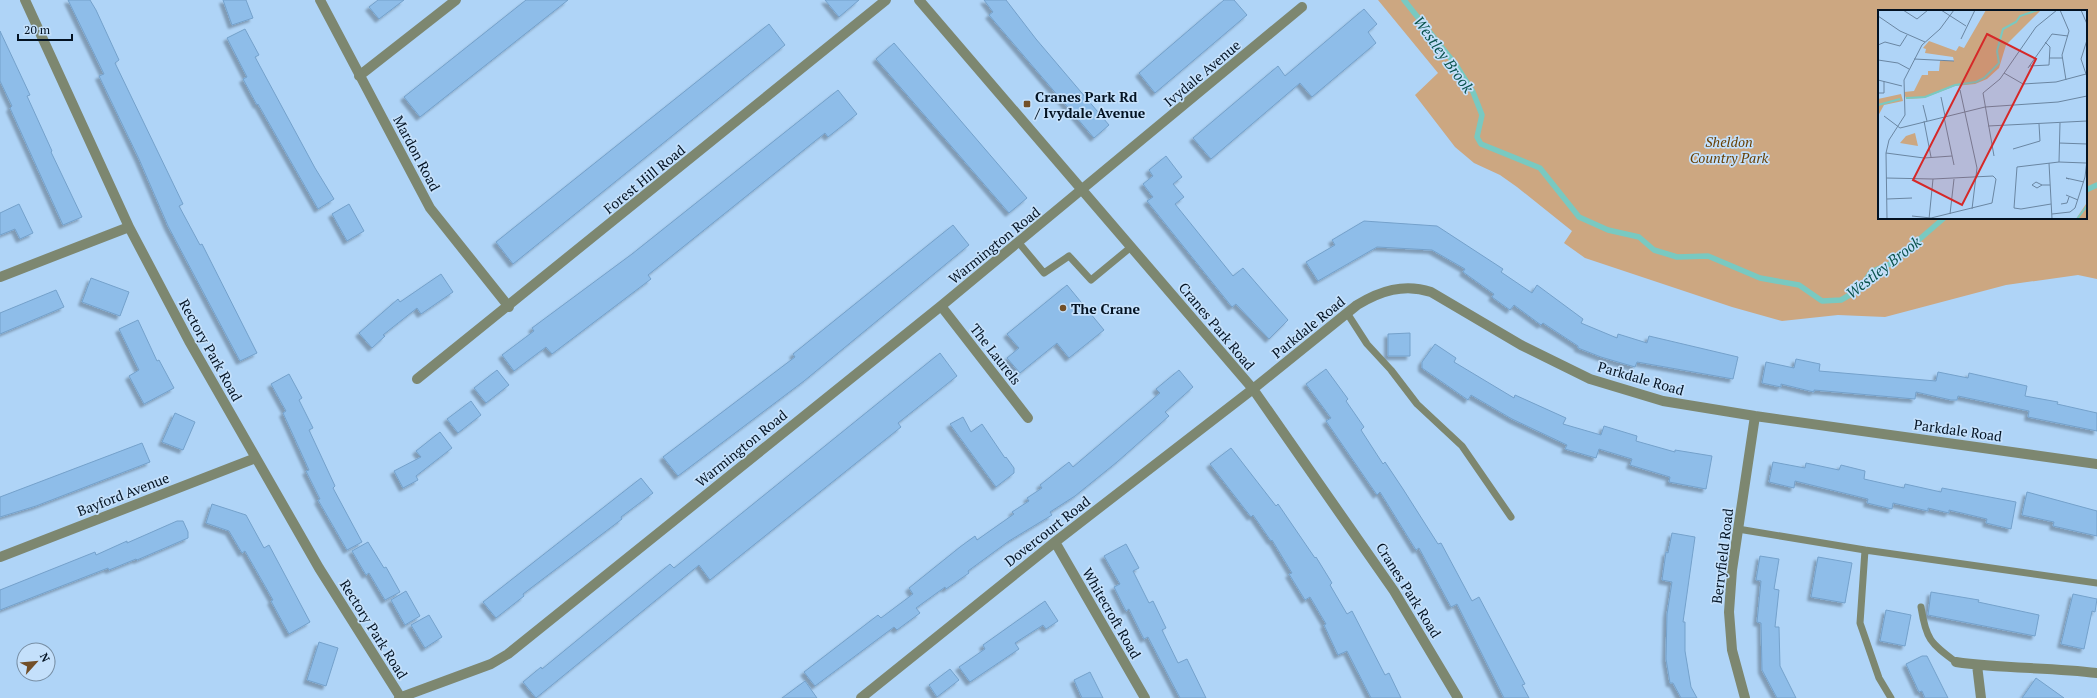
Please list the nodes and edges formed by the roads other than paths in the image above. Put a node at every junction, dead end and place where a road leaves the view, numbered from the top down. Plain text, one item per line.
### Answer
1 (25, 0) edge
2 (320, 0) edge
3 (456, 0) edge
4 (886, 0) edge
5 (919, 0) edge
6 (1302, 7) dead end
7 (360, 76) junction
8 (1083, 190) junction
9 (129, 227) junction
10 (1019, 243) junction
11 (1131, 247) junction
12 (0, 277) edge
13 (941, 306) junction
14 (509, 307) junction
15 (1347, 313) junction
16 (417, 379) dead end
17 (1253, 389) junction
18 (1755, 416) junction
19 (1028, 418) dead end
20 (256, 458) junction
21 (2097, 464) edge
22 (1511, 517) dead end
23 (1738, 529) junction
24 (1055, 542) junction
25 (1866, 550) junction
26 (0, 556) edge
27 (2097, 583) edge
28 (1921, 607) dead end
29 (1956, 662) joint
30 (1977, 665) junction
31 (2097, 673) edge
32 (400, 698) edge
33 (861, 698) edge
34 (1145, 698) edge
35 (1458, 698) edge
36 (1745, 698) edge
37 (1891, 698) edge
38 (1981, 698) edge

1 - 9 street, Rectory Park Road
2 - 7 street, Mardon Road
3 - 7 street
4 - 14 street, Forest Hill Road
5 - 8 street, Cranes Park Road
6 - 8 street, Ivydale Avenue
7 - 14 street, Mardon Road
8 - 10 street, Warmington Road
8 - 11 street, Cranes Park Road
9 - 12 street
9 - 20 street, Rectory Park Road
10 - 11 lane
10 - 13 street, Warmington Road
11 - 17 street, Cranes Park Road
13 - 19 street, The Laurels
13 - 32 street, Warmington Road
14 - 16 street, Forest Hill Road
15 - 17 street, Parkdale Road
15 - 18 street, Parkdale Road
15 - 22 lane
17 - 24 street, Dovercourt Road
17 - 35 street, Cranes Park Road
18 - 21 street, Parkdale Road
18 - 23 street, Berryfield Road
20 - 26 street, Bayford Avenue
20 - 32 street, Rectory Park Road
23 - 25 lane
23 - 36 street, Berryfield Road
24 - 33 street, Dovercourt Road
24 - 34 street, Whitecroft Road
25 - 27 lane
25 - 37 lane
28 - 29 lane
29 - 30 street
30 - 31 street
30 - 38 street

